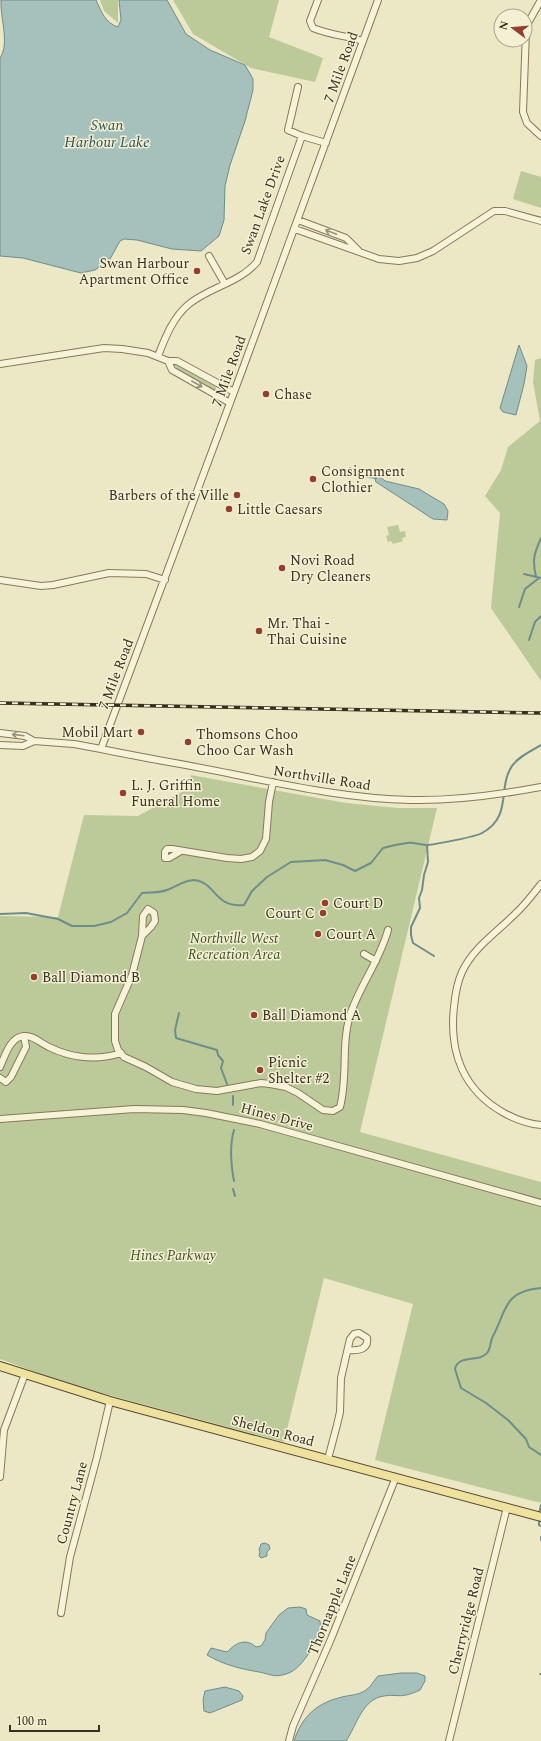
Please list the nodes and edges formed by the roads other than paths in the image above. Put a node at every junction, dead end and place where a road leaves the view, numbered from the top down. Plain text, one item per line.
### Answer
1 (318, 0) edge
2 (378, 0) edge
3 (540, 0) edge
4 (363, 41) junction
5 (298, 87) dead end
6 (302, 136) junction
7 (541, 136) edge
8 (326, 144) junction
9 (298, 220) junction
10 (541, 221) edge
11 (295, 229) junction
12 (359, 251) junction
13 (209, 256) dead end
14 (225, 284) junction
15 (158, 356) junction
16 (168, 362) junction
17 (0, 364) edge
18 (234, 392) junction
19 (230, 403) junction
20 (0, 580) edge
21 (165, 580) junction
22 (0, 733) edge
23 (34, 741) junction
24 (0, 745) edge
25 (101, 749) junction
26 (274, 782) junction
27 (541, 787) edge
28 (181, 851) dead end
29 (541, 884) edge
30 (388, 930) dead end
31 (142, 936) dead end
32 (364, 954) dead end
33 (376, 961) junction
34 (24, 1036) junction
35 (121, 1053) junction
36 (0, 1067) edge
37 (0, 1078) edge
38 (0, 1119) edge
39 (541, 1125) edge
40 (541, 1203) edge
41 (348, 1350) dead end
42 (0, 1366) edge
43 (25, 1374) junction
44 (110, 1401) junction
45 (328, 1460) junction
46 (0, 1477) edge
47 (396, 1477) junction
48 (507, 1507) junction
49 (541, 1517) edge
50 (61, 1613) dead end
51 (289, 1741) edge
52 (448, 1741) edge

1 - 4 street
2 - 4 street, 7 Mile Road
3 - 7 street
4 - 8 street, 7 Mile Road
5 - 6 street
6 - 8 street
6 - 14 street, Swan Lake Drive
8 - 9 street, 7 Mile Road
9 - 11 street, 7 Mile Road
12 -> 9 street
10 - 12 street
11 - 12 street
11 - 18 street, 7 Mile Road
13 - 14 street
14 - 15 street, Swan Lake Drive
15 - 16 street
15 - 17 street
16 - 18 street
16 -> 19 street
18 - 19 street, 7 Mile Road
19 - 21 street, 7 Mile Road
20 - 21 street
21 - 25 street, 7 Mile Road
23 -> 22 street
23 - 24 street
23 - 25 street, Northville Road
25 - 26 street, Northville Road
26 - 27 street, Northville Road
26 - 28 street
29 - 39 street
30 - 33 street
31 - 35 street
32 - 33 street
33 - 35 street
34 - 35 street
34 - 36 street
34 - 37 street
38 - 40 street, Hines Drive
41 - 45 street
42 - 43 main road, Sheldon Road
43 - 44 main road, Sheldon Road
43 - 46 street
44 - 45 main road, Sheldon Road
44 - 50 street, Country Lane
45 - 47 main road, Sheldon Road
47 - 48 main road, Sheldon Road
47 - 51 street, Thornapple Lane
48 - 49 main road, Sheldon Road
48 - 52 street, Cherryridge Road

